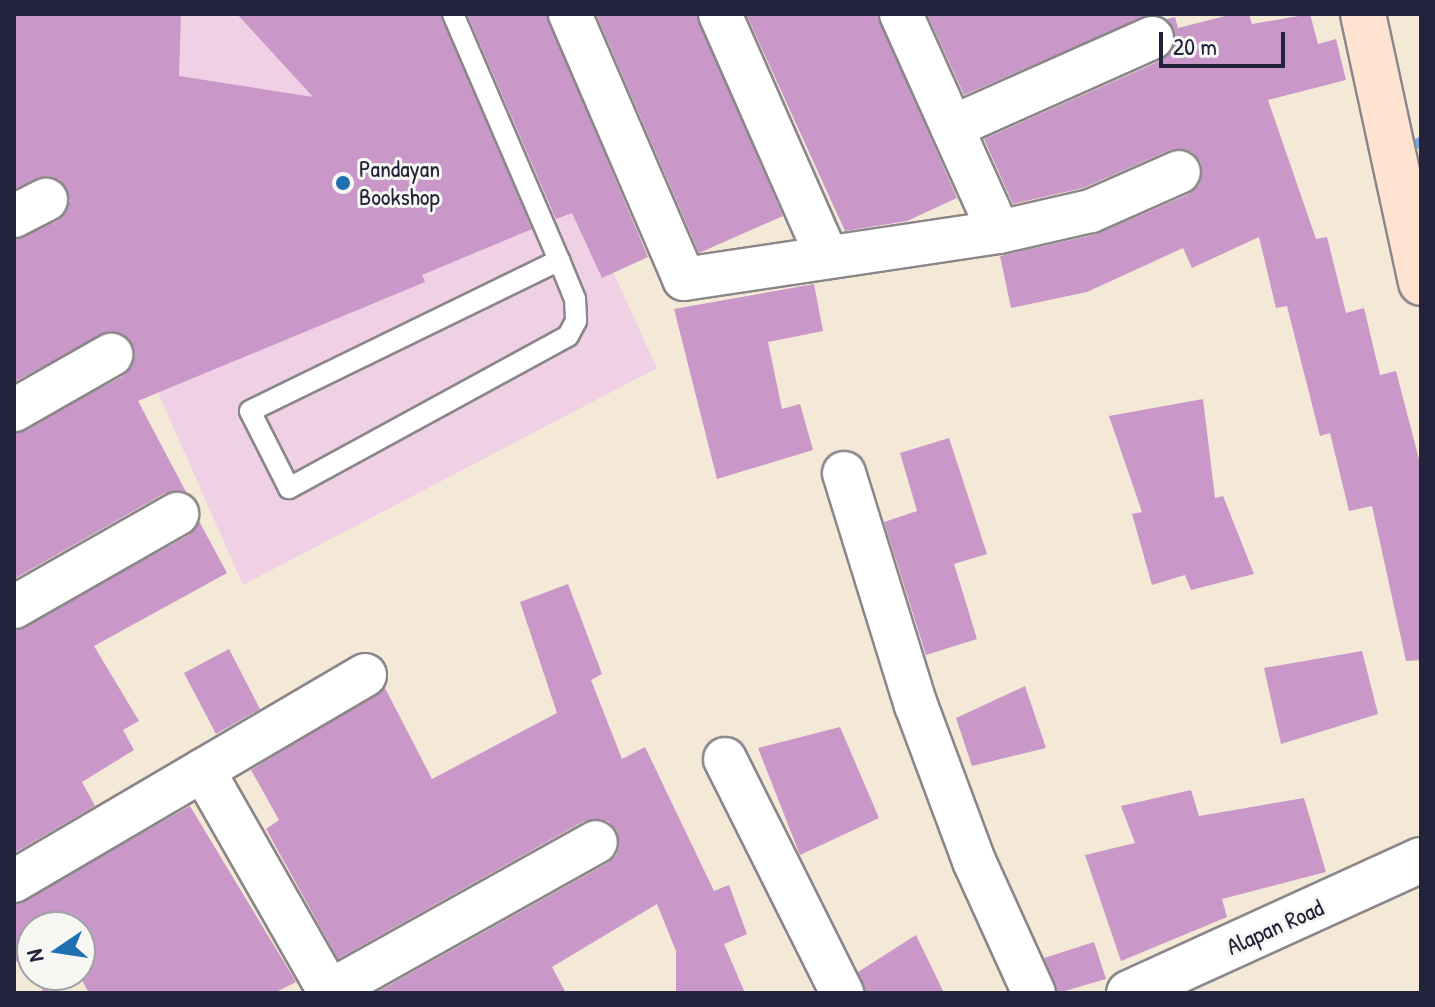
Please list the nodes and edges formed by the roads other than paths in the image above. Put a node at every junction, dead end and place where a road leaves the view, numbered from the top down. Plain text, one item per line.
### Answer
1 (453, 14) edge
2 (570, 14) edge
3 (720, 14) edge
4 (901, 14) edge
5 (1363, 14) edge
6 (1152, 38) dead end
7 (952, 127) junction
8 (1179, 172) dead end
9 (999, 232) junction
10 (826, 254) junction
11 (559, 260) junction
12 (1421, 283) edge
13 (111, 355) dead end
14 (14, 410) edge
15 (844, 473) dead end
16 (177, 514) dead end
17 (14, 607) edge
18 (365, 675) dead end
19 (725, 759) dead end
20 (203, 770) junction
21 (596, 842) dead end
22 (1421, 860) edge
23 (14, 881) edge
24 (328, 993) edge
25 (842, 993) edge
26 (1034, 993) edge
27 (1129, 993) edge

1 - 11 lane
2 - 10 street
3 - 10 street
4 - 7 street
5 - 12 main road
6 - 7 street
7 - 9 street
8 - 9 street
9 - 10 street
11 - 11 lane
13 - 14 street
15 - 26 street
16 - 17 street
18 - 20 street
19 - 25 street
20 - 23 street
20 - 24 street
21 - 24 street
22 - 27 street, Alapan Road

